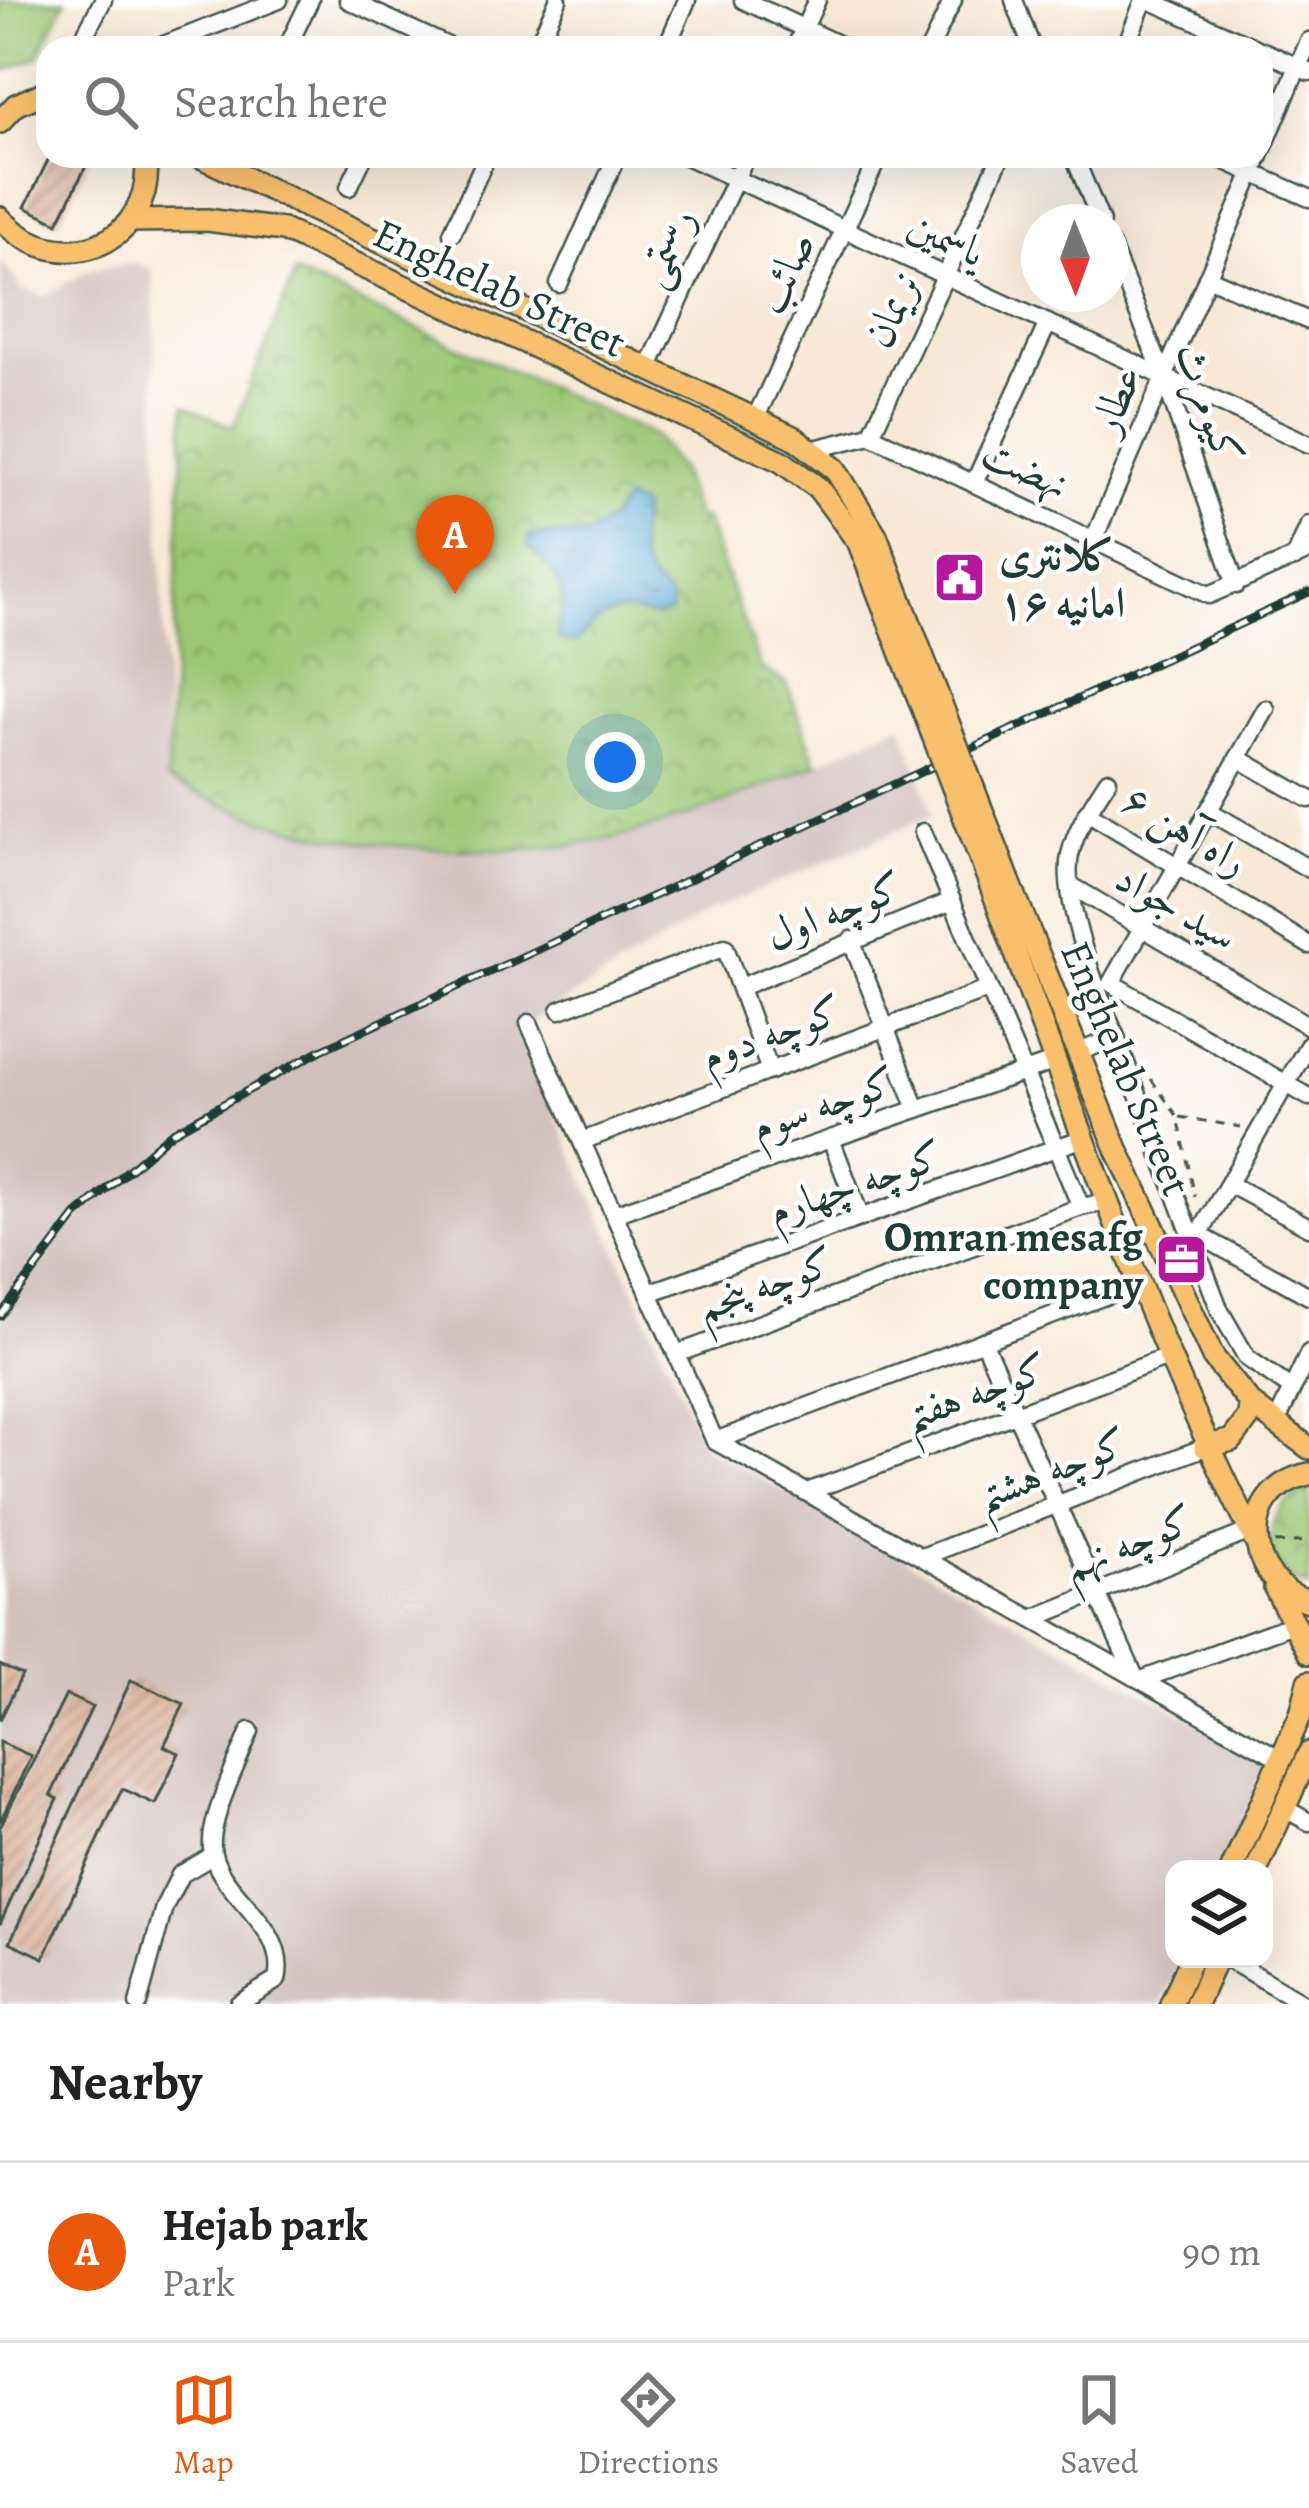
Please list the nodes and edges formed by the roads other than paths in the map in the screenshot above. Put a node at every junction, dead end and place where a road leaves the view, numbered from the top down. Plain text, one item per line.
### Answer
1 (103, 0) edge
2 (279, 0) edge
3 (310, 0) edge
4 (348, 0) edge
5 (558, 0) edge
6 (687, 0) edge
7 (743, 0) edge
8 (817, 0) edge
9 (952, 0) edge
10 (1014, 0) edge
11 (1146, 0) edge
12 (804, 28) junction
13 (89, 36) edge
14 (187, 36) edge
15 (293, 36) edge
16 (409, 36) edge
17 (542, 36) edge
18 (671, 36) edge
19 (800, 36) edge
20 (821, 36) edge
21 (936, 36) edge
22 (1028, 36) edge
23 (1130, 36) edge
24 (1228, 36) edge
25 (1309, 41) edge
26 (1273, 56) edge
27 (1304, 69) edge
28 (36, 97) edge
29 (5, 113) edge
30 (1273, 130) edge
31 (145, 168) edge
32 (224, 168) edge
33 (358, 168) edge
34 (482, 168) edge
35 (612, 168) edge
36 (712, 168) edge
37 (741, 168) edge
38 (873, 168) edge
39 (996, 168) edge
40 (1079, 168) edge
41 (1255, 168) edge
42 (1269, 168) edge
43 (736, 179) junction
44 (349, 187) dead end
45 (1309, 198) edge
46 (1094, 204) edge
47 (0, 218) edge
48 (130, 221) junction
49 (844, 229) junction
50 (452, 233) dead end
51 (946, 276) junction
52 (1207, 277) junction
53 (559, 284) dead end
54 (1129, 290) edge
55 (1309, 321) edge
56 (1048, 323) junction
57 (648, 369) junction
58 (1164, 377) junction
59 (755, 419) junction
60 (872, 435) junction
61 (1309, 444) edge
62 (811, 451) junction
63 (974, 483) junction
64 (1309, 525) edge
65 (1094, 539) junction
66 (1302, 555) edge
67 (1236, 585) junction
68 (1266, 709) dead end
69 (1238, 758) junction
70 (1108, 780) dead end
71 (1309, 799) edge
72 (1209, 811) junction
73 (1087, 812) junction
74 (923, 832) dead end
75 (1177, 866) junction
76 (1309, 869) edge
77 (1000, 883) junction
78 (1070, 885) junction
79 (952, 901) junction
80 (1142, 928) junction
81 (850, 940) junction
82 (1309, 945) edge
83 (743, 986) junction
84 (986, 990) junction
85 (560, 1010) dead end
86 (529, 1023) dead end
87 (1309, 1026) edge
88 (885, 1028) junction
89 (1116, 1037) junction
90 (1309, 1044) edge
91 (1066, 1057) junction
92 (770, 1071) junction
93 (1022, 1073) junction
94 (1286, 1084) junction
95 (1309, 1097) edge
96 (917, 1109) junction
97 (831, 1138) junction
98 (1084, 1138) junction
99 (581, 1141) junction
100 (1056, 1149) junction
101 (1229, 1184) junction
102 (1107, 1202) junction
103 (1081, 1207) junction
104 (614, 1214) junction
105 (860, 1218) junction
106 (1309, 1227) edge
107 (1196, 1237) junction
108 (1137, 1284) junction
109 (649, 1293) junction
110 (1309, 1296) edge
111 (983, 1341) junction
112 (1309, 1353) edge
113 (676, 1354) junction
114 (1168, 1357) junction
115 (1292, 1389) junction
116 (1250, 1403) junction
117 (1016, 1415) junction
118 (1276, 1423) junction
119 (715, 1441) junction
120 (1205, 1447) junction
121 (1309, 1448) edge
122 (1309, 1474) edge
123 (807, 1492) junction
124 (1057, 1505) junction
125 (1260, 1539) junction
126 (922, 1557) junction
127 (1265, 1573) junction
128 (1098, 1594) junction
129 (1309, 1601) edge
130 (1032, 1618) junction
131 (1296, 1623) junction
132 (1309, 1653) edge
133 (1138, 1678) junction
134 (1309, 1682) edge
135 (250, 1731) dead end
136 (1309, 1753) edge
137 (1281, 1759) junction
138 (1284, 1808) junction
139 (1309, 1822) edge
140 (212, 1856) junction
141 (1236, 1860) edge
142 (1261, 1860) edge
143 (1187, 1968) edge
144 (1212, 1968) edge
145 (1243, 1968) edge
146 (138, 2004) edge
147 (238, 2004) edge
148 (1171, 2004) edge
149 (1196, 2004) edge
150 (1304, 2004) edge

1 - 13 street
2 - 14 street
3 - 15 street
4 - 16 street
5 - 17 street
6 - 18 street
7 - 12 street
8 - 12 street
9 - 21 street
10 - 22 street
11 - 23 street
11 - 24 street
12 - 19 street
12 - 20 street
25 - 27 street, عطار
26 - 27 street
27 - 30 street, عطار
28 - 29 main road
31 - 48 main road
32 - 57 main road, Enghelab Street
33 - 44 street
34 - 50 street
35 - 53 street
36 - 43 street, یاسمین
37 - 43 street, رستمی
38 - 49 street, صائب
39 - 51 street, نریمان
40 - 46 street
41 - 52 street, عطار
42 - 45 street
43 - 49 street, یاسمین
43 - 57 street, رستمی
47 - 48 main road
48 - 77 main road, Enghelab Street, bridge
49 - 51 street, یاسمین
49 - 59 street, صائب
51 - 56 street, یاسمین
51 - 60 street, نریمان
52 - 55 street
52 - 58 street, عطار
54 - 58 street, کیومرث
56 - 58 street, یاسمین
56 - 63 street
57 - 59 main road, Enghelab Street
58 - 61 street, یاسمین
58 - 65 street, عطار
58 - 67 street, کیومرث
59 - 62 main road, Enghelab Street
60 - 62 street
60 - 63 street, نهضت
62 - 77 main road, Enghelab Street, bridge
63 - 65 street, نهضت
64 - 66 street
65 - 67 street, نهضت
66 - 67 street
68 - 69 street
69 - 71 street
69 - 72 street
70 - 73 street
72 - 75 street
72 - 76 street
73 - 75 street, راه آهن ۶
73 - 78 street
74 - 79 street
75 - 80 street
75 - 82 street, راه آهن ۶
77 - 91 main road, Enghelab Street
78 - 80 street, سید جواد
78 - 89 street
79 - 81 street, کوچه اول
79 - 84 street
80 - 87 street, سید جواد
80 - 94 street
81 - 83 street, کوچه اول
81 - 88 street
83 - 85 street
83 - 92 street
84 - 88 street, کوچه دوم
84 - 93 street
86 - 99 street
88 - 92 street, کوچه دوم
88 - 96 street
89 - 91 street, کوچه سوم
89 - 107 street
90 - 94 street
91 - 93 street, کوچه سوم
91 - 98 main road, Enghelab Street
91 - 116 main road, Enghelab Street
92 - 99 street, کوچه دوم
93 - 96 street, کوچه سوم
93 - 100 street
94 - 95 street
94 - 101 street
96 - 97 street, کوچه سوم
97 - 104 street, کوچه سوم
97 - 105 street
98 - 100 street, کوچه چهارم
98 - 102 main road, Enghelab Street
99 - 104 street
100 - 103 street
100 - 105 street, کوچه چهارم
101 - 106 street
101 - 107 street
102 - 103 street, کوچه پنجم
102 - 108 main road, Enghelab Street
103 - 113 street, کوچه پنجم
104 - 109 street
105 - 109 street, کوچه چهارم
107 - 110 street
107 - 115 street
108 - 111 street
108 - 114 main road, Enghelab Street
109 - 113 street
111 - 117 street
111 - 119 street
112 - 115 street
113 - 119 street
114 - 117 street, کوچه هفتم
114 - 120 main road, Enghelab Street
115 - 118 street
116 - 118 main road, Enghelab Street
116 - 120 main road
117 - 123 street, کوچه هفتم
117 - 124 street
118 - 121 main road, Enghelab Street
119 - 123 street
120 - 124 street, کوچه هشتم
120 - 125 main road, Enghelab Street
122 - 125 main road
123 - 126 street
124 - 126 street, کوچه هشتم
124 - 128 street
125 - 127 main road, Enghelab Street
125 - 128 street, کوچه نهم
126 - 130 street
127 - 129 main road
127 - 131 main road, Enghelab Street
128 - 130 street, کوچه نهم
128 - 133 street
130 - 133 street
131 - 132 main road, Enghelab Street
131 - 133 street
133 - 137 street
134 - 137 main road
135 - 140 street
136 - 138 main road
137 - 141 main road
138 - 139 street
138 - 142 main road
140 - 146 street
140 - 147 street
143 - 148 main road
144 - 149 main road
145 - 150 street

